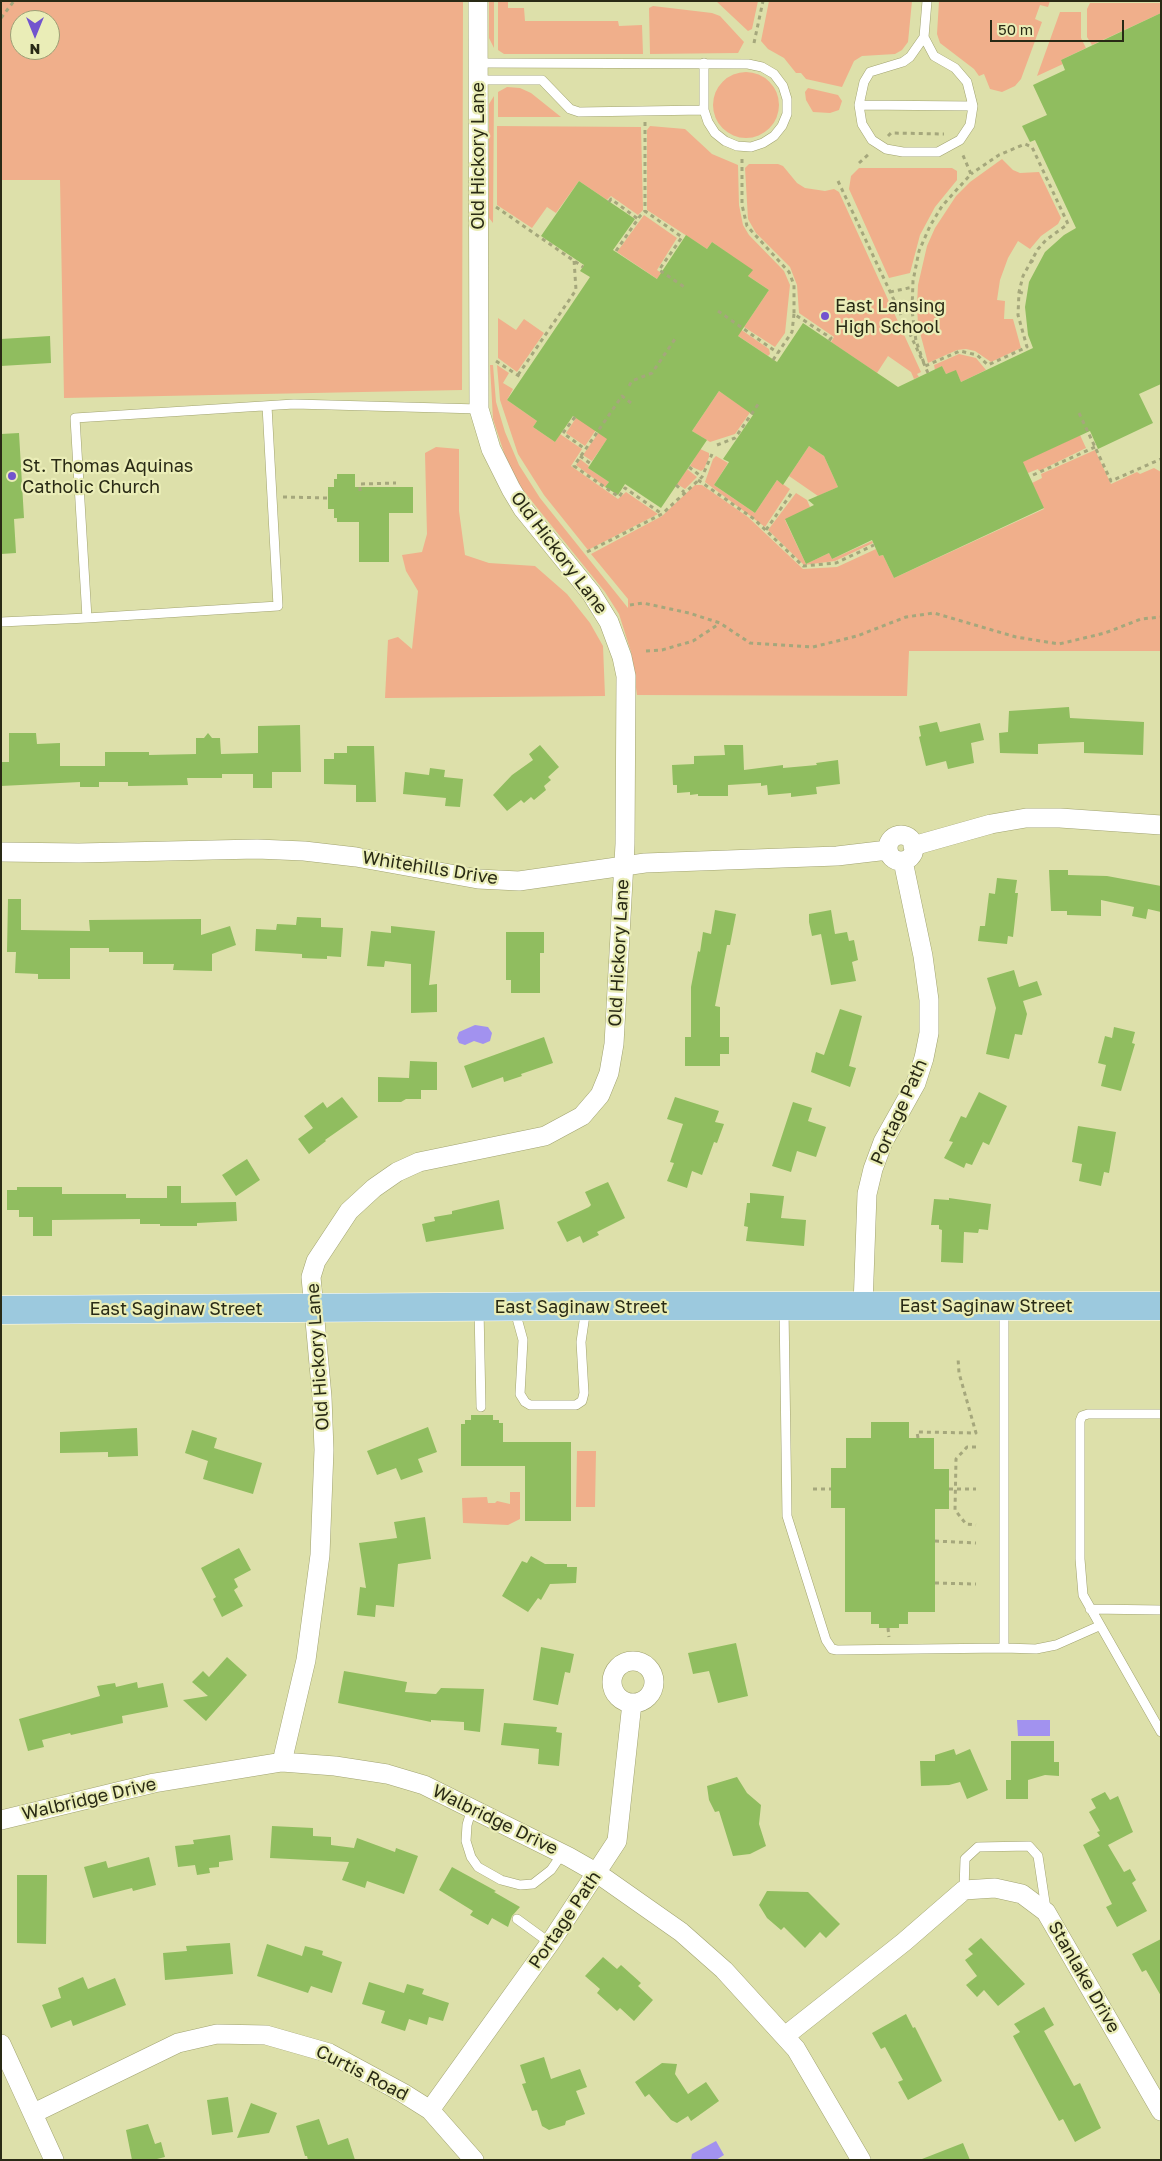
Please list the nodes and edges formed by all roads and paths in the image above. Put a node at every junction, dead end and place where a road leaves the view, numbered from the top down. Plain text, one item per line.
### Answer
1 (14, 1) edge
2 (478, 1) edge
3 (763, 1) edge
4 (927, 1) edge
5 (1, 18) edge
6 (924, 37) junction
7 (754, 43) dead end
8 (526, 63) junction
9 (704, 63) junction
10 (478, 71) junction
11 (542, 80) junction
12 (859, 105) junction
13 (974, 106) junction
14 (704, 110) junction
15 (644, 121) dead end
16 (949, 135) dead end
17 (887, 136) dead end
18 (871, 152) dead end
19 (742, 158) dead end
20 (965, 158) dead end
21 (859, 163) dead end
22 (971, 174) junction
23 (838, 181) dead end
24 (609, 202) dead end
25 (496, 206) dead end
26 (645, 211) junction
27 (638, 218) junction
28 (616, 251) dead end
29 (574, 260) junction
30 (1030, 260) junction
31 (1037, 264) dead end
32 (583, 267) dead end
33 (913, 287) junction
34 (686, 288) dead end
35 (890, 292) junction
36 (1019, 292) junction
37 (1026, 294) dead end
38 (718, 311) dead end
39 (794, 314) junction
40 (675, 339) dead end
41 (829, 341) dead end
42 (778, 353) junction
43 (773, 360) dead end
44 (496, 361) dead end
45 (925, 366) junction
46 (928, 373) dead end
47 (628, 386) dead end
48 (631, 403) dead end
49 (759, 403) dead end
50 (267, 406) junction
51 (479, 409) junction
52 (1079, 413) dead end
53 (574, 417) dead end
54 (717, 445) dead end
55 (1095, 447) junction
56 (586, 448) junction
57 (712, 454) dead end
58 (580, 456) junction
59 (1161, 459) edge
60 (590, 464) dead end
61 (689, 467) dead end
62 (1033, 475) dead end
63 (700, 479) junction
64 (396, 483) dead end
65 (676, 486) dead end
66 (360, 491) dead end
67 (793, 491) dead end
68 (684, 492) junction
69 (272, 497) junction
70 (328, 498) dead end
71 (662, 514) junction
72 (766, 530) junction
73 (874, 545) dead end
74 (587, 552) dead end
75 (630, 605) dead end
76 (1161, 617) edge
77 (87, 618) junction
78 (1, 622) edge
79 (720, 623) junction
80 (646, 650) dead end
81 (1161, 825) edge
82 (1, 852) edge
83 (902, 852) junction
84 (623, 866) junction
85 (586, 1306) junction
86 (784, 1306) junction
87 (863, 1306) junction
88 (1004, 1306) junction
89 (1161, 1306) edge
90 (314, 1308) junction
91 (479, 1308) junction
92 (514, 1308) junction
93 (1, 1310) edge
94 (958, 1358) dead end
95 (481, 1408) dead end
96 (1161, 1414) edge
97 (918, 1438) dead end
98 (976, 1447) dead end
99 (813, 1489) dead end
100 (831, 1489) dead end
101 (949, 1489) dead end
102 (956, 1489) junction
103 (976, 1489) dead end
104 (976, 1525) dead end
105 (935, 1541) dead end
106 (976, 1543) dead end
107 (935, 1583) dead end
108 (976, 1584) dead end
109 (1090, 1609) junction
110 (1161, 1610) edge
111 (1099, 1626) junction
112 (888, 1628) dead end
113 (889, 1637) dead end
114 (1004, 1648) junction
115 (632, 1703) dead end
116 (1150, 1713) junction
117 (1161, 1713) edge
118 (1161, 1732) edge
119 (282, 1762) junction
120 (472, 1808) junction
121 (1, 1820) edge
122 (562, 1854) junction
123 (597, 1873) junction
124 (964, 1890) junction
125 (1046, 1912) junction
126 (517, 1919) dead end
127 (550, 1943) junction
128 (785, 2036) junction
129 (1, 2044) edge
130 (430, 2110) junction
131 (1161, 2111) edge
132 (34, 2113) junction
133 (54, 2160) edge
134 (474, 2160) edge
135 (861, 2160) edge

1 - 5 path
2 - 10 street, Old Hickory Lane
3 - 7 path
4 - 6 lane
6 - 12 lane
6 - 13 lane
8 - 9 lane
8 - 10 lane
8 - 11 lane
9 - 14 lane
9 - 14 lane
10 - 11 lane
10 - 51 street, Old Hickory Lane
11 - 14 lane
12 - 13 lane
12 - 13 lane
15 - 26 path
16 - 17 path
18 - 21 path
19 - 39 path
20 - 22 path
22 - 30 path
22 - 33 path
23 - 35 path
24 - 27 path
25 - 29 path
26 - 27 path
26 - 34 path
27 - 28 path
29 - 32 path
29 - 44 path
30 - 31 path
30 - 36 path
33 - 35 path
33 - 45 path
35 - 45 path
36 - 37 path
36 - 45 path
38 - 42 path
39 - 41 path
39 - 42 path
40 - 47 path
42 - 43 path
45 - 46 path
48 - 56 path
49 - 54 path
50 - 51 lane
50 - 69 lane
50 - 77 lane
51 - 84 street, Old Hickory Lane
52 - 55 path
53 - 56 path
55 - 59 path
55 - 62 path
56 - 58 path
57 - 63 path
58 - 60 path
58 - 71 path
61 - 63 path
63 - 68 path
63 - 72 path
64 - 66 path
65 - 68 path
67 - 72 path
68 - 71 path
69 - 70 path
69 - 77 lane
71 - 74 path
72 - 73 path
75 - 79 path
76 - 79 path
77 - 78 lane
79 - 80 path
81 - 83 street, Whitehills Drive
82 - 84 street, Whitehills Drive
83 - 84 street, Whitehills Drive
83 - 87 street, Portage Path
84 - 90 street, Old Hickory Lane
85 - 86 main road, East Saginaw Street
85 - 92 main road, East Saginaw Street
85 - 92 lane
86 - 87 main road, East Saginaw Street
86 - 114 lane
87 - 88 main road, East Saginaw Street
88 - 89 main road, East Saginaw Street
88 - 114 lane
90 - 91 main road, East Saginaw Street
90 - 93 main road, East Saginaw Street
90 - 119 street, Old Hickory Lane
91 - 92 main road, East Saginaw Street
91 - 95 lane
94 - 97 path
96 - 109 lane
98 - 102 path
99 - 100 path
101 - 102 path
102 - 103 path
102 - 104 path
105 - 106 path
107 - 108 path
109 - 110 lane
109 - 111 lane
111 - 114 lane
111 - 116 lane
112 - 113 path
115 - 123 street, Portage Path
116 - 117 lane
116 - 118 lane
119 - 120 street, Walbridge Drive
119 - 121 street, Walbridge Drive
120 - 122 street, Walbridge Drive
120 - 122 lane
122 - 123 street, Walbridge Drive
123 - 127 street, Portage Path
123 - 128 street, Walbridge Drive
124 - 125 street, Stanlake Drive
124 - 125 lane
124 - 128 street
125 - 131 street, Stanlake Drive
126 - 127 lane
127 - 130 street, Portage Path
128 - 135 street, Walbridge Drive
129 - 132 street
130 - 132 street, Curtis Road
130 - 134 street, Curtis Road
132 - 133 street

